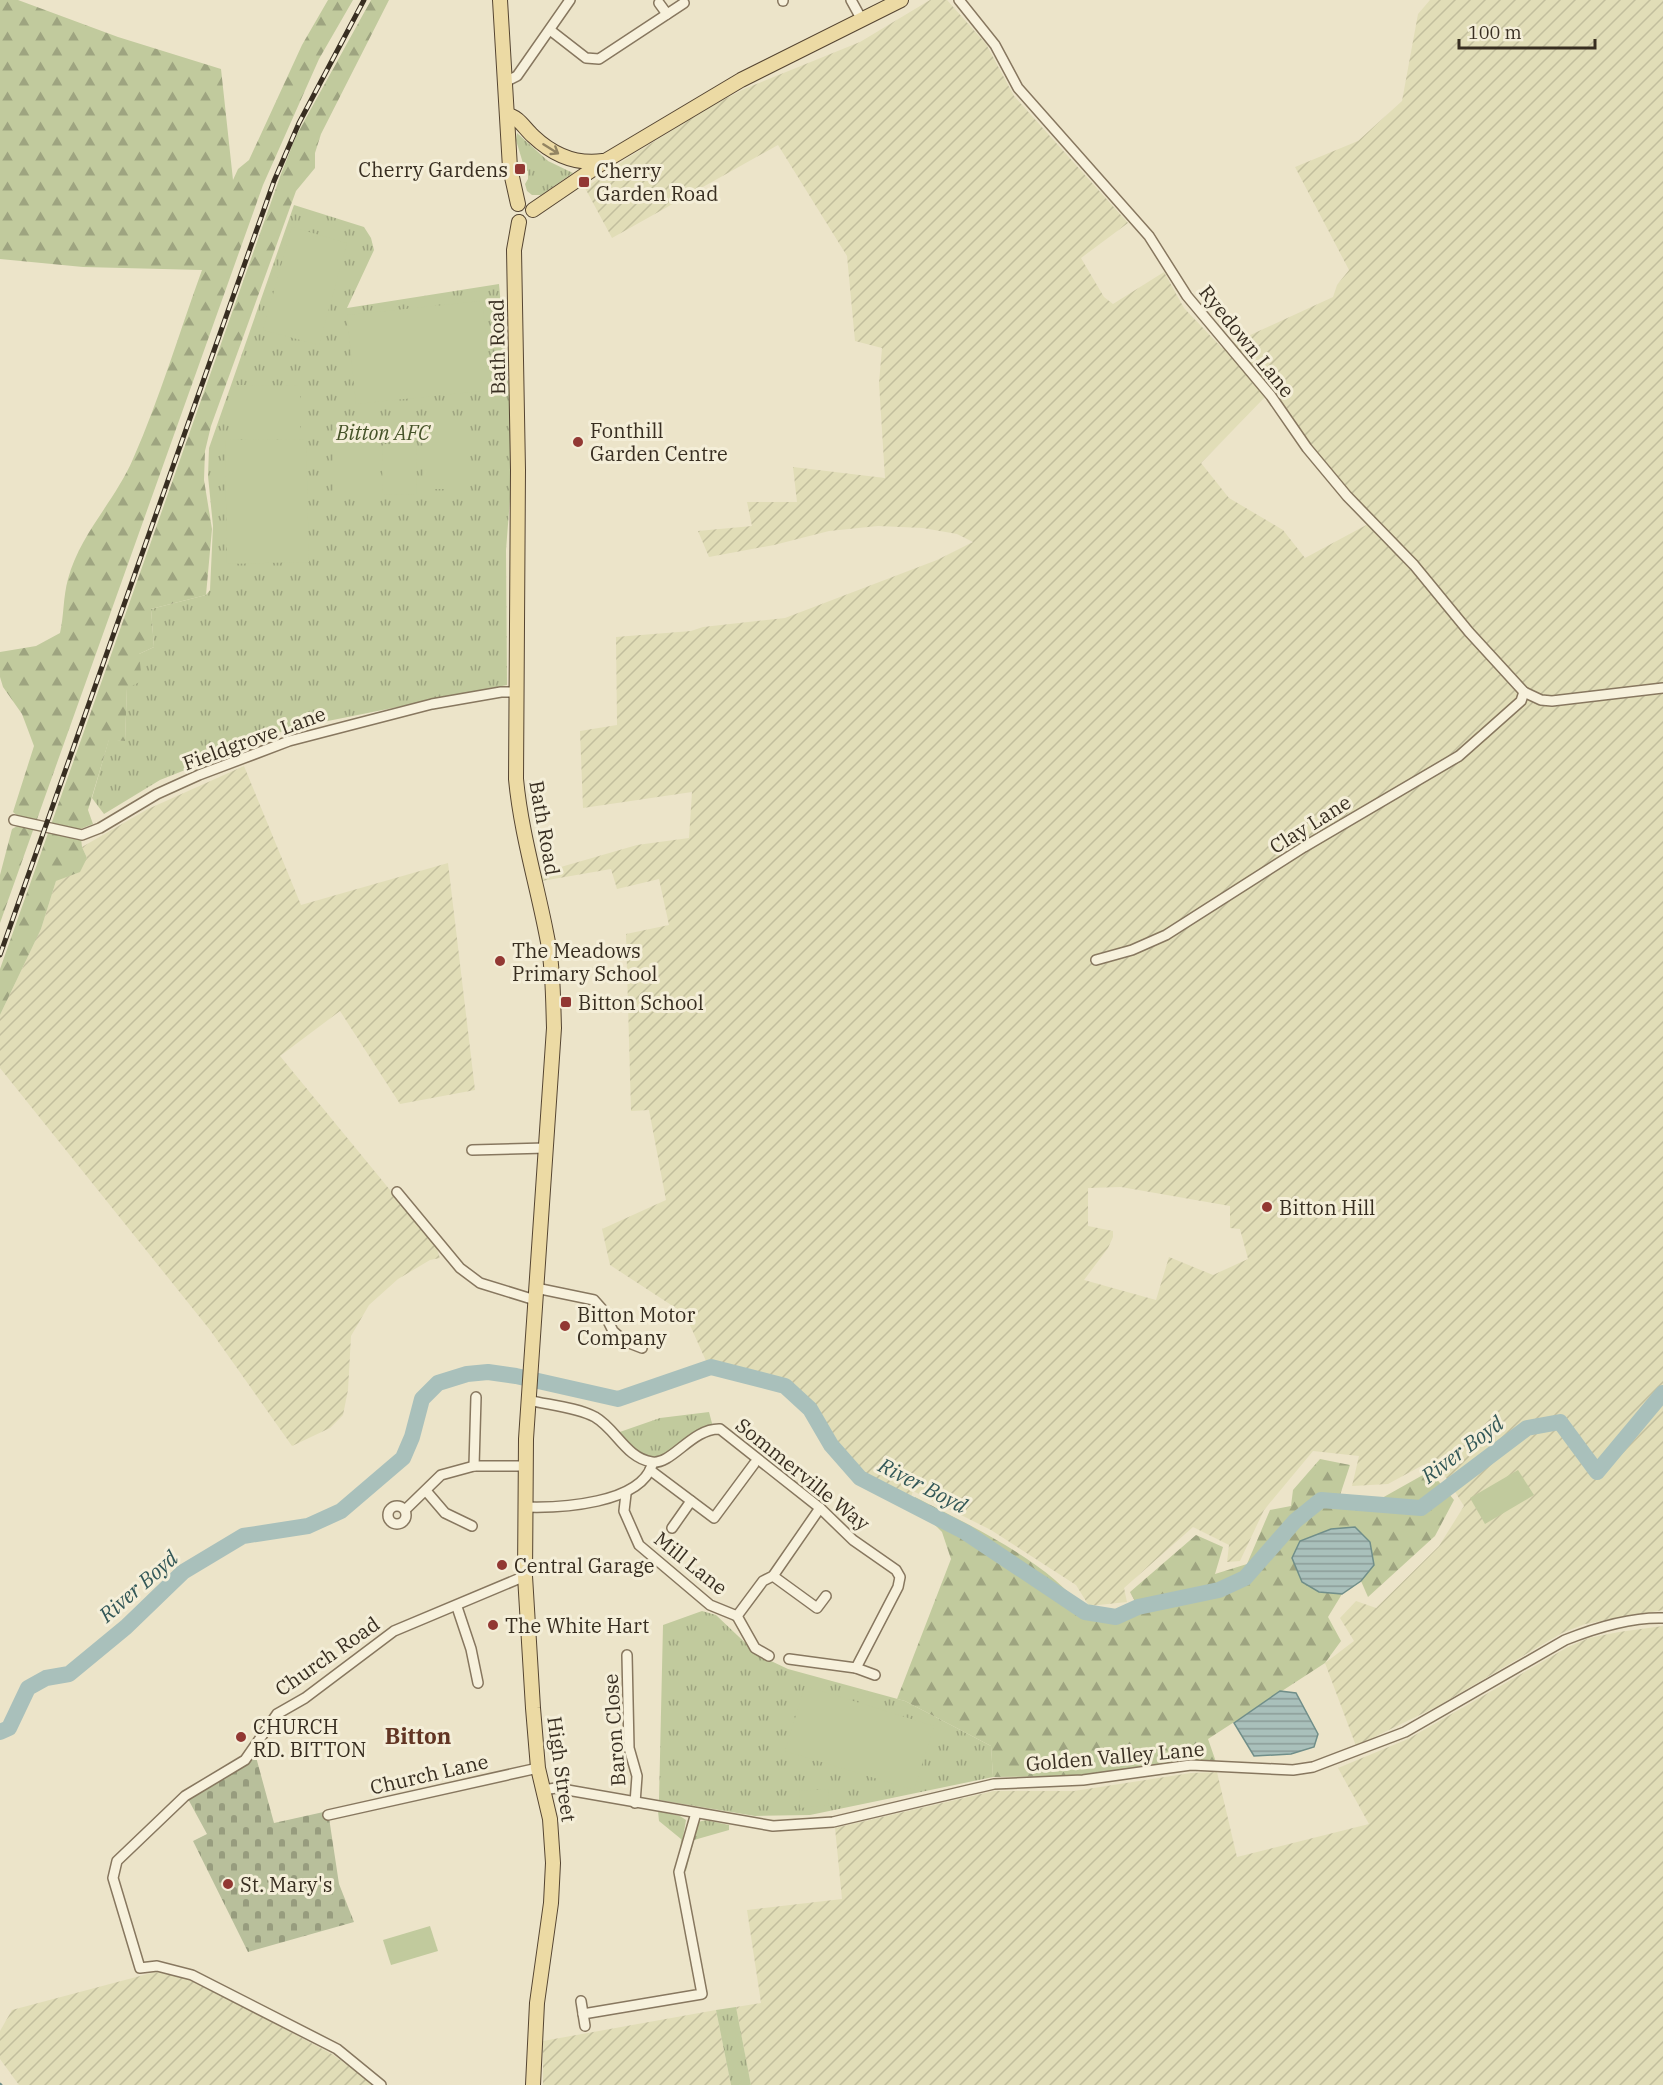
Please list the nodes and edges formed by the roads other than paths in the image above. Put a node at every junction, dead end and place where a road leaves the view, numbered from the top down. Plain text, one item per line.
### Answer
1 (500, 0) edge
2 (570, 0) edge
3 (851, 0) edge
4 (901, 0) edge
5 (958, 0) edge
6 (659, 3) dead end
7 (684, 3) dead end
8 (667, 14) junction
9 (862, 20) junction
10 (549, 30) junction
11 (505, 82) junction
12 (507, 115) junction
13 (605, 161) junction
14 (518, 204) junction
15 (533, 210) junction
16 (519, 222) junction
17 (1663, 688) edge
18 (518, 692) junction
19 (1524, 692) junction
20 (14, 820) dead end
21 (1096, 960) dead end
22 (546, 1148) junction
23 (472, 1150) dead end
24 (397, 1192) dead end
25 (536, 1294) junction
26 (642, 1348) dead end
27 (476, 1397) dead end
28 (528, 1397) junction
29 (754, 1464) dead end
30 (474, 1466) junction
31 (526, 1466) junction
32 (651, 1466) junction
33 (427, 1492) junction
34 (626, 1494) junction
35 (691, 1501) junction
36 (526, 1507) junction
37 (820, 1508) junction
38 (405, 1510) dead end
39 (472, 1526) dead end
40 (672, 1528) dead end
41 (525, 1576) junction
42 (773, 1576) junction
43 (826, 1596) dead end
44 (458, 1607) junction
45 (737, 1616) junction
46 (1663, 1618) edge
47 (627, 1655) dead end
48 (769, 1656) dead end
49 (789, 1659) dead end
50 (856, 1668) junction
51 (875, 1675) dead end
52 (478, 1683) dead end
53 (538, 1768) junction
54 (543, 1790) junction
55 (635, 1803) junction
56 (696, 1813) junction
57 (328, 1815) dead end
58 (581, 2001) dead end
59 (583, 2014) junction
60 (585, 2026) dead end
61 (381, 2085) edge
62 (533, 2085) edge

1 - 11 main road
2 - 10 street
3 - 9 street
4 - 9 main road
5 - 19 street, Ryedown Lane
6 - 8 street
7 - 8 street
8 - 10 street
9 - 13 main road
10 - 11 street
11 - 12 main road
12 -> 13 main road
12 - 14 main road
13 - 15 main road
14 - 15 main road
14 - 16 main road
15 - 16 main road
16 - 18 main road, Bath Road
17 - 19 street
18 - 20 street, Fieldgrove Lane
18 - 22 main road, Bath Road
19 - 21 street, Clay Lane
22 - 23 street
22 - 25 main road, Bath Road
24 - 25 street
25 - 26 street
25 - 28 main road, Bath Road
27 - 30 street
28 - 31 main road
28 - 32 street
29 - 35 street
30 - 31 street
30 - 33 street
31 - 36 main road
32 - 34 street
32 - 35 street
32 - 37 street, Sommerville Way
33 - 38 street
33 - 39 street
34 - 36 street
34 - 45 street, Mill Lane
35 - 40 street
36 - 41 main road, High Street
37 - 42 street
37 - 50 street, Sommerville Way
41 - 44 street, Church Road
41 - 53 main road, High Street
42 - 43 street
42 - 45 street
44 - 52 street
44 - 61 street, Church Road
45 - 48 street
46 - 56 street, Golden Valley Lane
47 - 55 street, Baron Close
49 - 50 street
50 - 51 street
53 - 54 main road, High Street
53 - 57 street, Church Lane
54 - 55 street, Golden Valley Lane
54 - 62 main road, High Street
55 - 56 street, Golden Valley Lane
56 - 59 street
58 - 59 street
59 - 60 street

